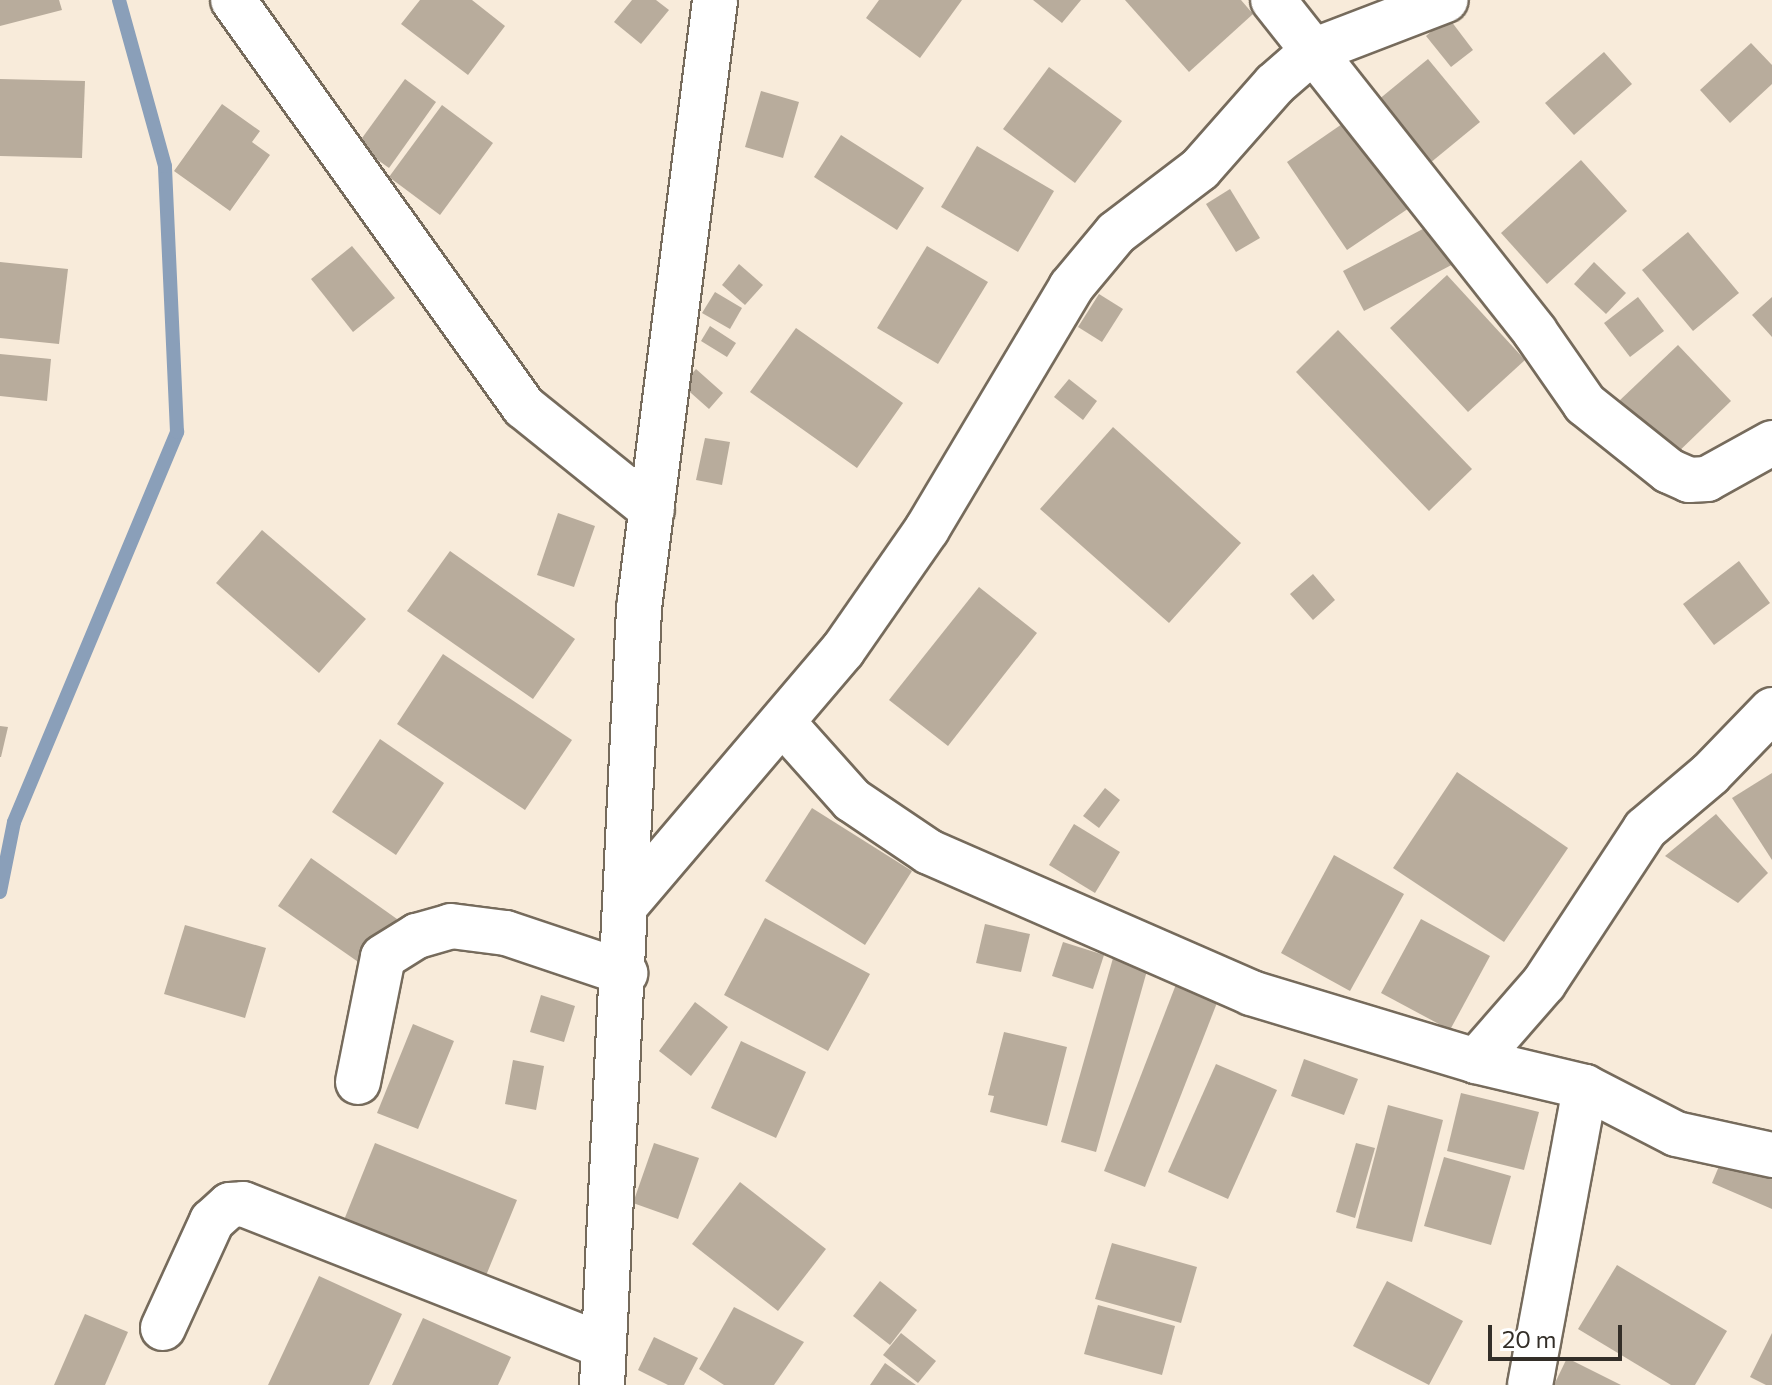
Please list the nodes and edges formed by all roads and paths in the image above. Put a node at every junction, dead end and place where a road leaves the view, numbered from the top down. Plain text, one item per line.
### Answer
1 (233, 0) edge
2 (715, 0) edge
3 (1273, 0) edge
4 (1446, 0) edge
5 (1313, 51) junction
6 (1772, 443) edge
7 (652, 510) junction
8 (1772, 710) edge
9 (784, 724) junction
10 (625, 906) junction
11 (625, 973) junction
12 (1476, 1061) junction
13 (358, 1082) dead end
14 (1585, 1087) junction
15 (1772, 1155) edge
16 (163, 1328) dead end
17 (603, 1366) edge
18 (1530, 1385) edge

1 - 7 street
2 - 7 street
3 - 5 street
4 - 5 street
5 - 6 street
5 - 9 street
7 - 10 street
8 - 12 street
9 - 10 street
9 - 12 street
10 - 11 street
11 - 13 street
11 - 17 street
12 - 14 street
14 - 15 street
14 - 18 street
16 - 17 street

